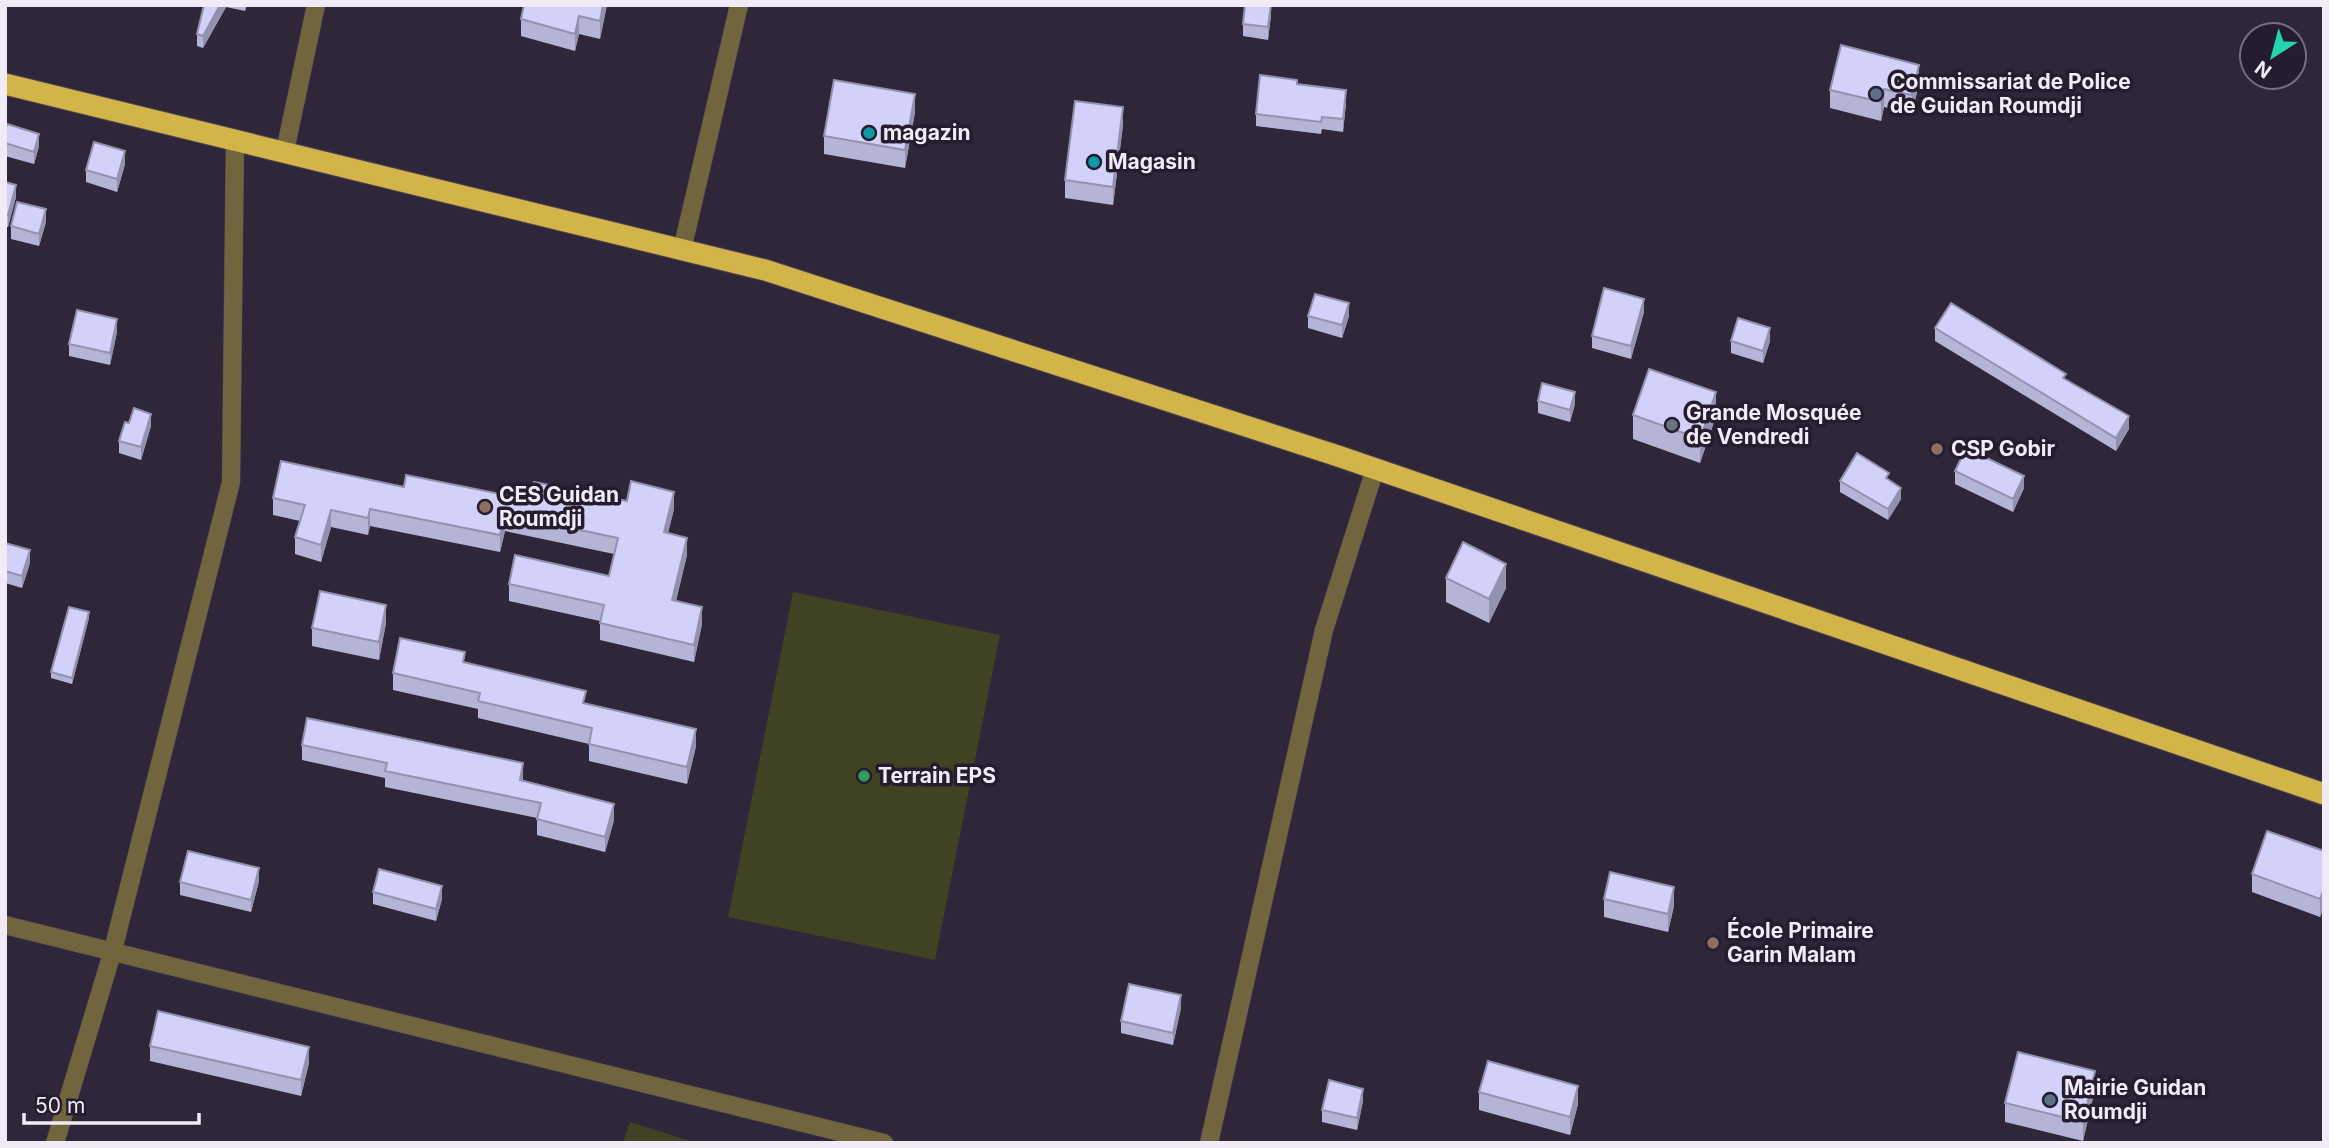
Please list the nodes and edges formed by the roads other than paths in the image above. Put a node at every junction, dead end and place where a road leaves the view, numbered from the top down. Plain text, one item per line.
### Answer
1 (316, 5) edge
2 (739, 5) edge
3 (5, 84) edge
4 (235, 139) junction
5 (285, 151) junction
6 (682, 250) junction
7 (1375, 469) junction
8 (2324, 794) edge
9 (5, 925) edge
10 (113, 950) junction
11 (55, 1143) edge
12 (884, 1143) edge
13 (1209, 1143) edge

1 - 5 street
2 - 6 street
3 - 4 highway
4 - 5 highway
4 - 10 street
5 - 6 highway
6 - 7 highway
7 - 8 highway
7 - 13 street
9 - 10 street
10 - 11 street
10 - 12 street

